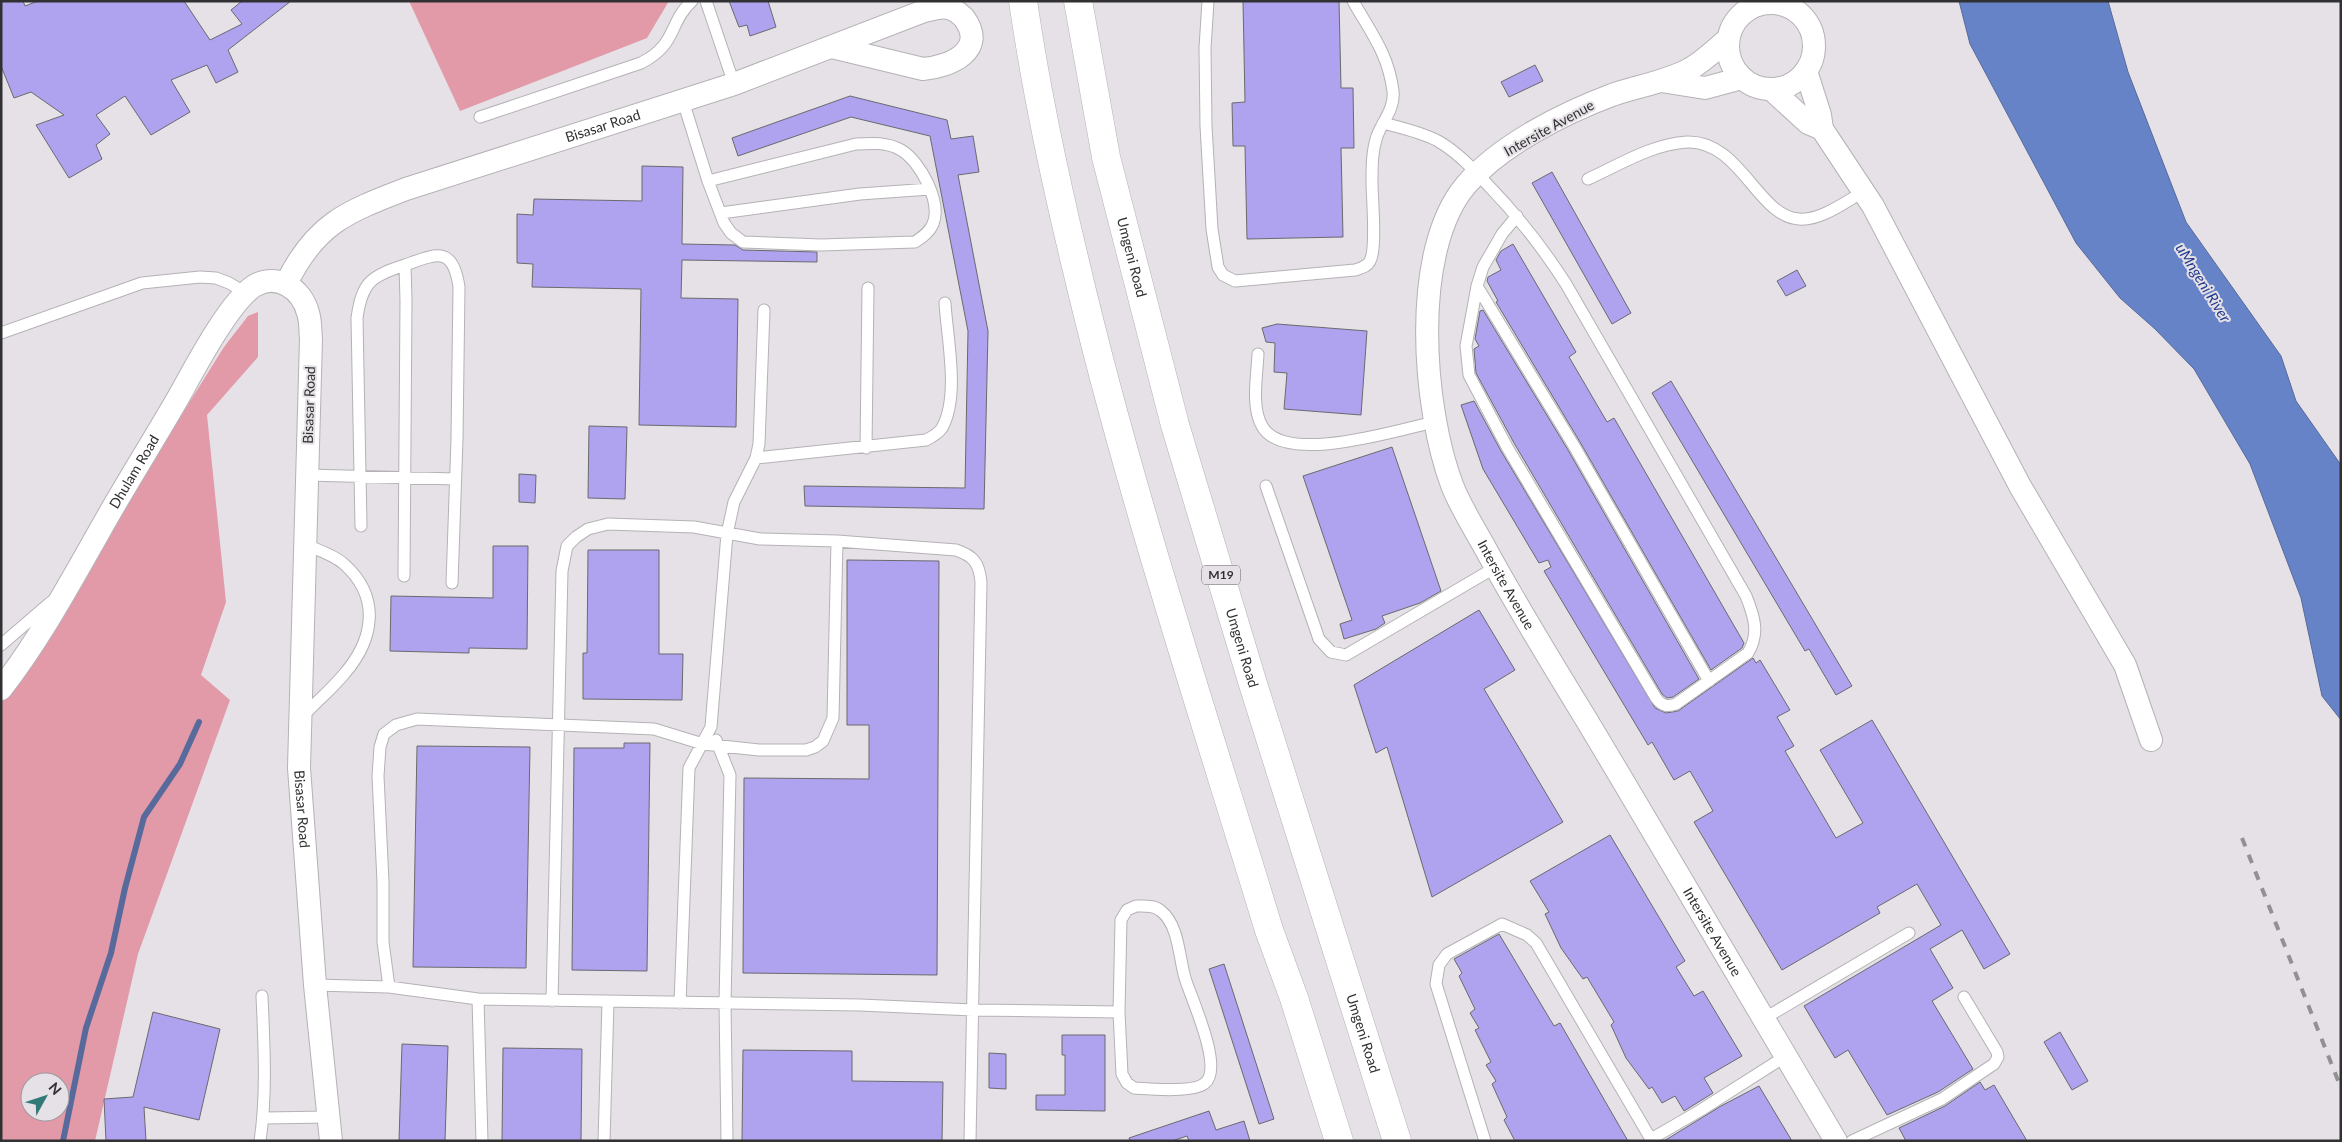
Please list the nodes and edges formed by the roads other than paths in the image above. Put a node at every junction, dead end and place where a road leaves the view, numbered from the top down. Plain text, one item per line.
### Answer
1 (692, 1) edge
2 (706, 1) edge
3 (1023, 1) edge
4 (1078, 1) edge
5 (1098, 1) edge
6 (1208, 1) edge
7 (1353, 1) edge
8 (1774, 2) edge
9 (956, 6) edge
10 (1728, 39) junction
11 (832, 48) junction
12 (1806, 71) junction
13 (1742, 78) junction
14 (1661, 81) junction
15 (734, 84) junction
16 (1771, 89) junction
17 (683, 101) junction
18 (480, 118) dead end
19 (1383, 123) junction
20 (1822, 129) junction
21 (1477, 174) junction
22 (1588, 179) dead end
23 (708, 181) junction
24 (930, 190) junction
25 (1865, 191) junction
26 (1118, 200) junction
27 (721, 213) junction
28 (1517, 216) junction
29 (404, 265) junction
30 (286, 284) junction
31 (1477, 286) junction
32 (868, 288) dead end
33 (246, 293) junction
34 (944, 303) dead end
35 (764, 310) dead end
36 (1, 333) edge
37 (1258, 354) dead end
38 (1434, 422) junction
39 (866, 448) junction
40 (756, 458) junction
41 (307, 475) junction
42 (362, 477) junction
43 (404, 478) junction
44 (456, 479) junction
45 (1266, 486) dead end
46 (361, 526) dead end
47 (727, 534) junction
48 (837, 541) junction
49 (306, 545) junction
50 (1496, 567) junction
51 (404, 576) dead end
52 (452, 584) dead end
53 (71, 585) junction
54 (1, 645) edge
55 (1709, 681) junction
56 (1, 689) edge
57 (302, 717) junction
58 (560, 724) junction
59 (712, 726) junction
60 (2151, 740) dead end
61 (703, 744) junction
62 (717, 745) junction
63 (1909, 932) dead end
64 (315, 985) junction
65 (389, 987) junction
66 (262, 996) dead end
67 (1964, 997) dead end
68 (478, 1000) junction
69 (552, 1001) junction
70 (608, 1002) junction
71 (726, 1002) junction
72 (680, 1003) junction
73 (973, 1010) junction
74 (1120, 1012) junction
75 (1765, 1018) junction
76 (1786, 1056) junction
77 (329, 1117) junction
78 (264, 1118) junction
79 (1651, 1140) edge
80 (260, 1141) edge
81 (331, 1141) edge
82 (482, 1141) edge
83 (604, 1141) edge
84 (727, 1141) edge
85 (970, 1141) edge
86 (1340, 1141) edge
87 (1397, 1141) edge
88 (1486, 1141) edge
89 (1836, 1141) edge
90 (1852, 1141) edge

1 - 18 lane
2 - 15 lane
3 - 86 highway
4 - 26 highway, Umgeni Road / M19
5 - 26 highway
6 - 19 lane
7 - 19 lane
8 - 10 street
8 - 12 street
9 - 11 street, Bisasar Road
9 - 11 street, Bisasar Road
10 - 13 street
10 - 14 street, Intersite Avenue
11 - 15 street, Bisasar Road
12 - 16 street
12 - 20 street
13 - 14 street, Intersite Avenue
13 - 16 street
14 - 21 street, Intersite Avenue
15 - 17 street, Bisasar Road
16 - 20 street
17 - 23 lane
17 - 30 street, Bisasar Road
19 - 21 lane
20 - 25 street
21 - 28 lane
21 - 38 street, Intersite Avenue
22 - 25 lane
23 - 24 lane
23 - 27 lane
24 - 27 lane
24 - 27 lane
25 - 60 street
26 - 87 highway, Umgeni Road / M19
28 - 31 lane
28 - 55 lane
29 - 42 lane
29 - 43 lane
29 - 44 lane
30 - 33 street, Dhulam Road
30 - 41 street, Bisasar Road
31 - 55 lane
31 - 55 lane
32 - 39 lane
33 - 36 lane
33 - 53 street, Dhulam Road
34 - 39 lane
35 - 40 lane
37 - 38 lane
38 - 50 street, Intersite Avenue
39 - 40 lane
40 - 47 lane
41 - 42 lane
41 - 49 street, Bisasar Road
42 - 43 lane
42 - 46 lane
43 - 44 lane
43 - 51 lane
44 - 52 lane
45 - 50 lane
47 - 48 lane
47 - 58 lane
47 - 59 lane
48 - 62 lane
48 - 73 lane
49 - 57 street, Bisasar Road
49 - 57 lane
50 - 75 street, Intersite Avenue
53 - 54 lane
53 - 56 street, Dhulam Road
57 - 64 street, Bisasar Road
58 - 61 lane
58 - 65 lane
58 - 69 lane
59 - 61 lane
59 - 62 lane
61 - 62 lane
61 - 72 lane
62 - 71 lane
63 - 75 lane
64 - 65 lane
64 - 77 street, Bisasar Road
65 - 68 lane
66 - 78 lane
67 - 90 lane
68 - 69 lane
68 - 82 lane
69 - 70 lane
70 - 72 lane
70 - 83 lane
71 - 72 lane
71 - 73 lane
71 - 84 lane
73 - 74 lane
73 - 85 lane
74 - 74 lane
75 - 76 street, Intersite Avenue
76 - 79 lane
76 - 89 street, Intersite Avenue
77 - 78 lane
77 - 81 street, Bisasar Road
78 - 80 lane
79 - 88 lane

